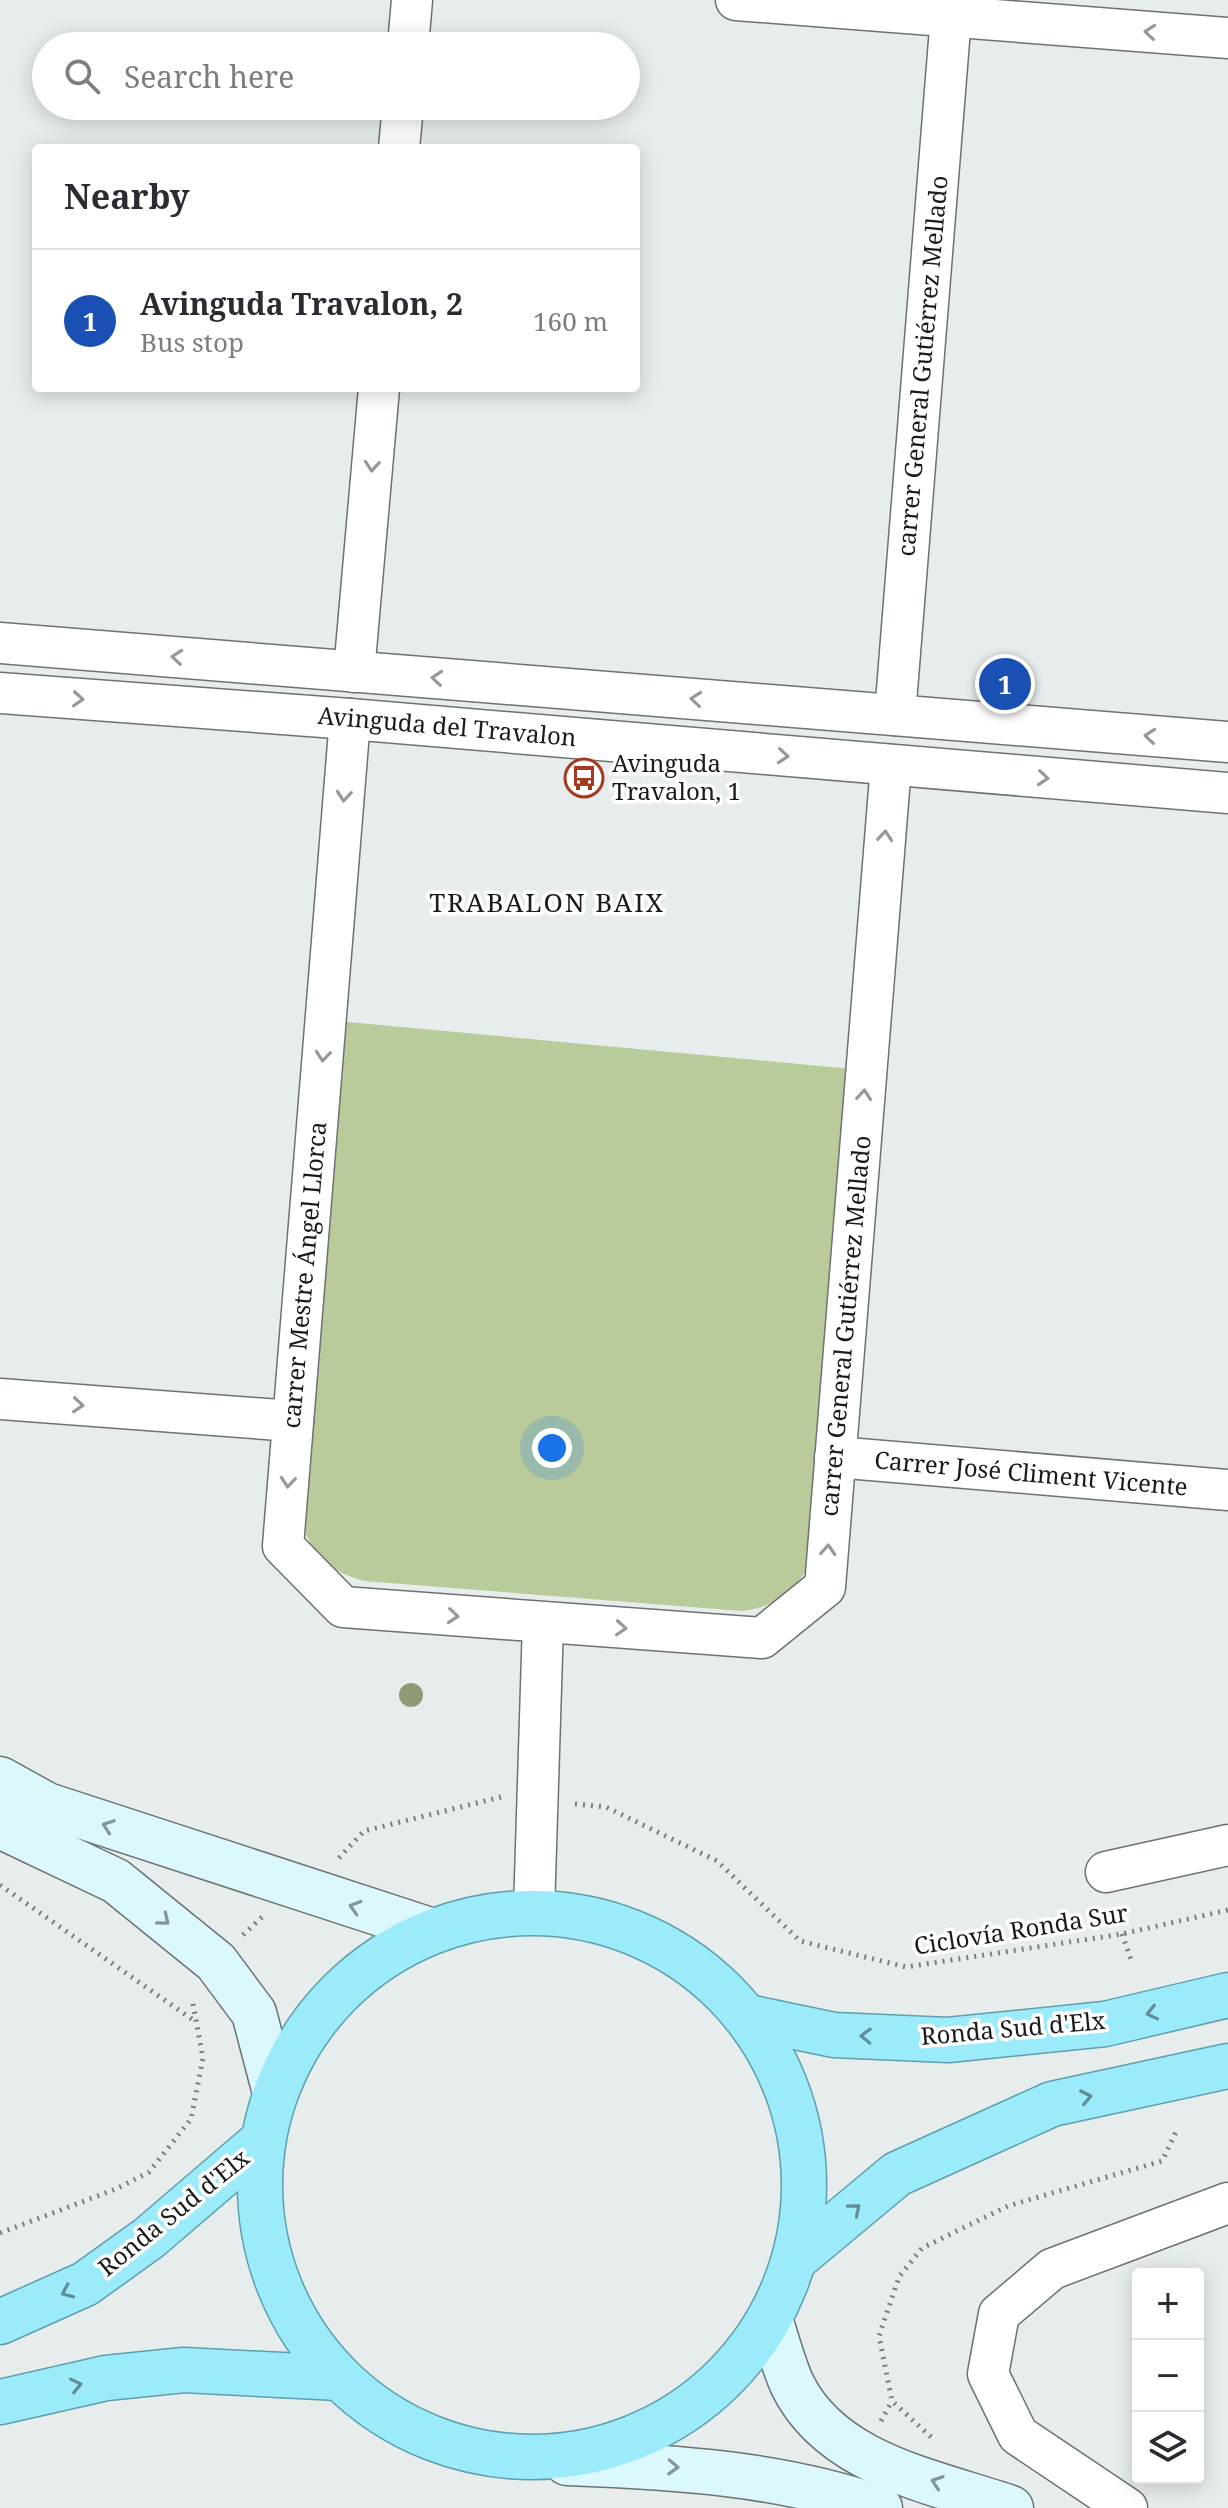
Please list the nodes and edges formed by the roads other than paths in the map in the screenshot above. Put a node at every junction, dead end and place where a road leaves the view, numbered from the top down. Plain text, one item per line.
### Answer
1 (412, 0) edge
2 (736, 0) edge
3 (951, 16) junction
4 (409, 32) edge
5 (1228, 38) edge
6 (402, 120) edge
7 (399, 144) edge
8 (379, 392) edge
9 (0, 643) edge
10 (354, 672) junction
11 (0, 693) edge
12 (895, 715) junction
13 (350, 719) junction
14 (1228, 742) edge
15 (891, 765) junction
16 (1228, 793) edge
17 (0, 1399) edge
18 (293, 1421) junction
19 (835, 1457) junction
20 (1228, 1490) edge
21 (543, 1623) junction
22 (0, 1779) edge
23 (0, 1826) edge
24 (1228, 1845) edge
25 (1106, 1872) dead end
26 (534, 1911) junction
27 (430, 1930) junction
28 (1228, 1995) edge
29 (748, 2017) junction
30 (1228, 2066) edge
31 (274, 2089) junction
32 (261, 2142) junction
33 (1228, 2203) edge
34 (795, 2259) junction
35 (770, 2319) junction
36 (0, 2322) edge
37 (339, 2378) junction
38 (0, 2402) edge
39 (567, 2463) junction
40 (880, 2508) edge
41 (1011, 2508) edge
42 (1127, 2508) edge

1 - 4 street
2 - 3 street
5 -> 3 street
3 - 12 street, carrer General Gutiérrez Mellado
6 - 7 street
8 -> 10 street
10 -> 9 street, Avinguda del Travalon
12 -> 10 street, Avinguda del Travalon
11 -> 13 street, Avinguda del Travalon
14 -> 12 street, Avinguda del Travalon
13 -> 15 street, Avinguda del Travalon
13 -> 18 street, carrer Mestre Ángel Llorca
15 -> 16 street, Avinguda del Travalon
19 -> 15 street, carrer General Gutiérrez Mellado
17 -> 18 street
18 -> 21 street, carrer Mestre Ángel Llorca
19 - 20 street, Carrer José Climent Vicente
21 -> 19 street, carrer General Gutiérrez Mellado
21 - 26 street
27 -> 22 main road
23 -> 31 main road
24 - 25 street
26 - 27 highway
26 - 29 highway
27 - 31 highway
28 -> 29 highway, Ronda Sud d'Elx
29 - 34 highway
34 -> 30 highway
31 - 32 highway
32 -> 36 highway, Ronda Sud d'Elx
32 - 37 highway
33 - 42 street
34 - 35 highway
35 - 39 highway
41 -> 35 main road
38 -> 37 highway
37 - 39 highway
39 -> 40 main road

